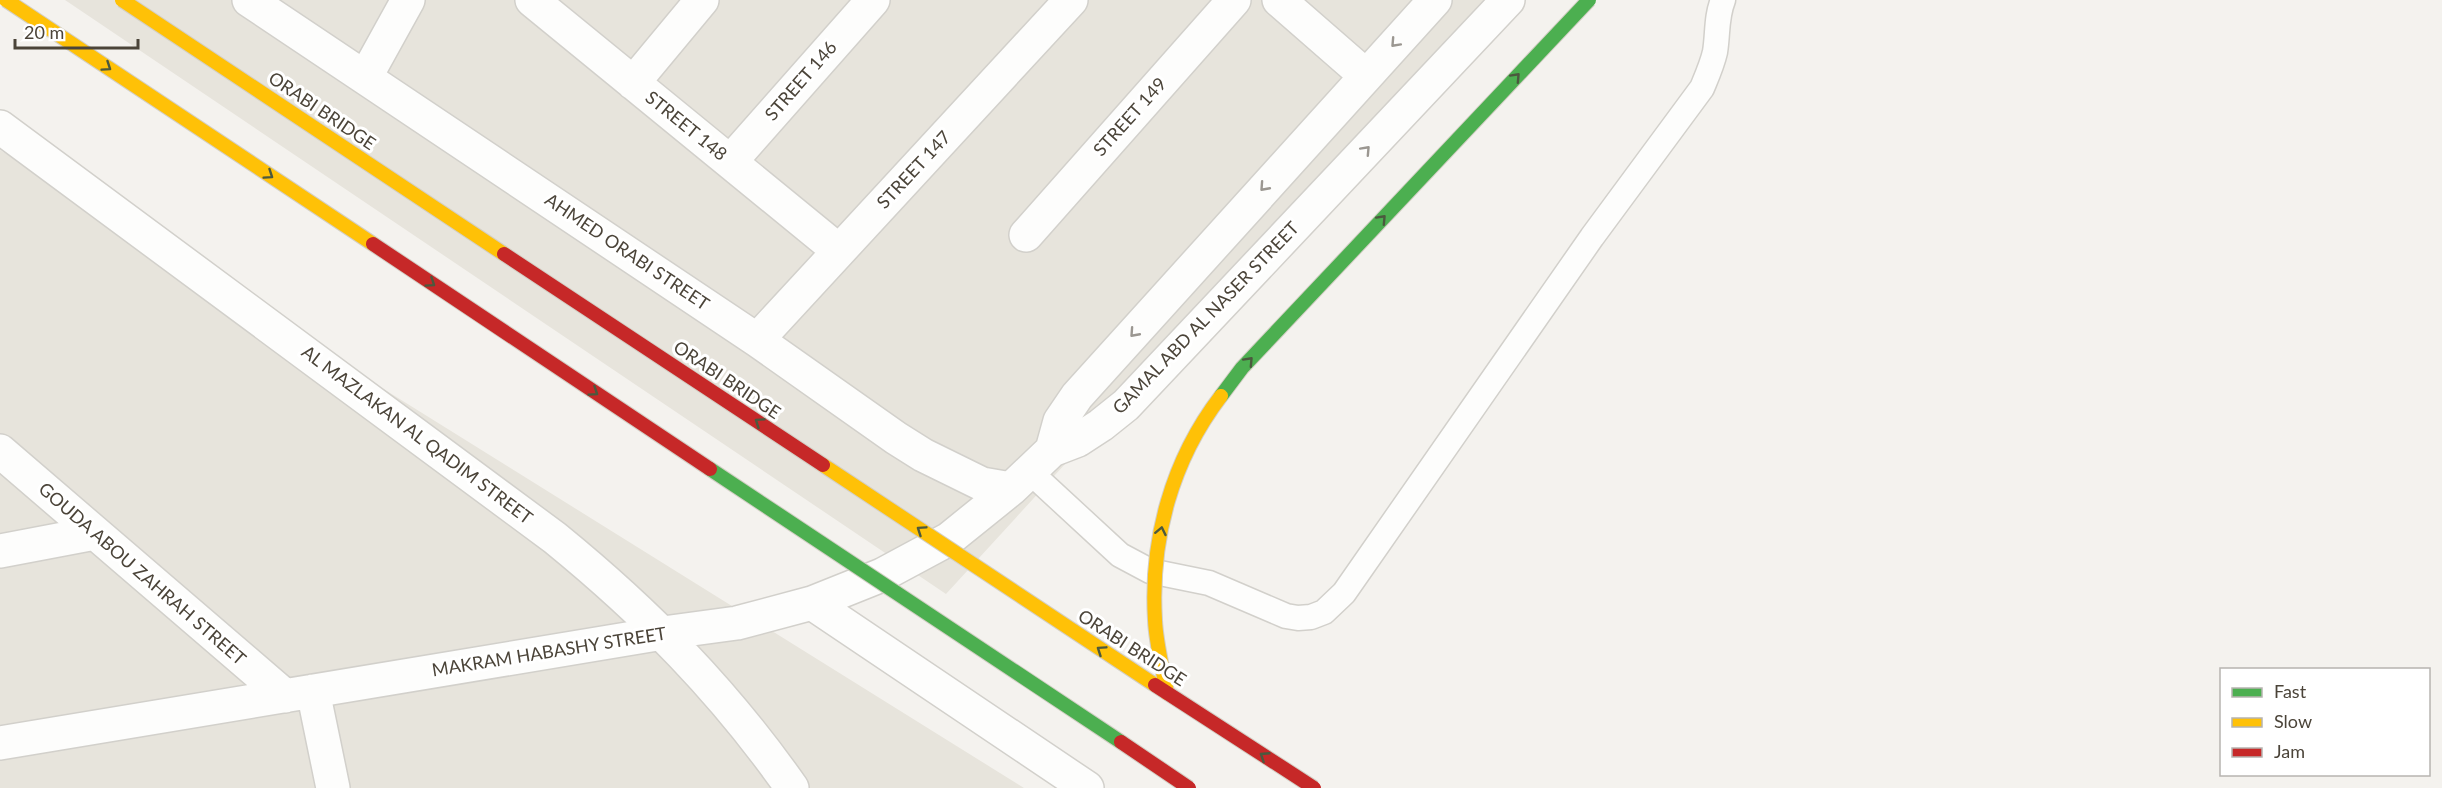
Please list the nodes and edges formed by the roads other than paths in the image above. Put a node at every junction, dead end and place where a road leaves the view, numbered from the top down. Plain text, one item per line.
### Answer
1 (6, 0) edge
2 (122, 0) edge
3 (249, 0) edge
4 (408, 0) edge
5 (532, 0) edge
6 (702, 0) edge
7 (873, 0) edge
8 (1071, 0) edge
9 (1234, 0) edge
10 (1278, 0) edge
11 (1435, 0) edge
12 (1508, 0) edge
13 (1589, 0) edge
14 (1723, 0) edge
15 (1365, 75) junction
16 (366, 76) junction
17 (633, 83) junction
18 (0, 127) edge
19 (730, 162) junction
20 (1026, 235) dead end
21 (839, 251) junction
22 (757, 340) junction
23 (0, 451) edge
24 (1031, 470) junction
25 (95, 533) junction
26 (0, 551) edge
27 (812, 603) junction
28 (663, 633) junction
29 (1167, 693) junction
30 (299, 694) junction
31 (0, 743) edge
32 (333, 788) edge
33 (792, 788) edge
34 (1087, 788) edge
35 (1189, 788) edge
36 (1314, 788) edge

1 -> 35 main road, bridge
29 -> 2 main road, ORABI BRIDGE, bridge
3 - 16 street, AHMED ORABI STREET
4 - 16 street
5 - 17 street, STREET 148
6 - 17 street
7 - 19 street, STREET 146
8 - 21 street, STREET 147
9 - 20 street, STREET 149
10 - 15 street
11 -> 15 street
24 -> 12 street, GAMAL ABD AL NASER STREET
29 -> 13 main road, bridge
14 - 24 lane
15 -> 24 street
16 - 22 street, AHMED ORABI STREET
17 - 19 street, STREET 148
18 - 28 street, AL MAZLAKAN AL QADIM STREET
19 - 21 street, STREET 148
21 - 22 street, STREET 147
22 - 24 street, AHMED ORABI STREET
23 - 25 street, GOUDA ABOU ZAHRAH STREET
24 - 27 street, MAKRAM HABASHY STREET
25 - 26 street
25 - 30 street, GOUDA ABOU ZAHRAH STREET
27 - 28 street, MAKRAM HABASHY STREET
27 - 34 street
28 - 30 street, MAKRAM HABASHY STREET
28 - 33 street, AL MAZLAKAN AL QADIM STREET
36 -> 29 main road, ORABI BRIDGE, bridge
30 - 31 street, MAKRAM HABASHY STREET
30 - 32 street

